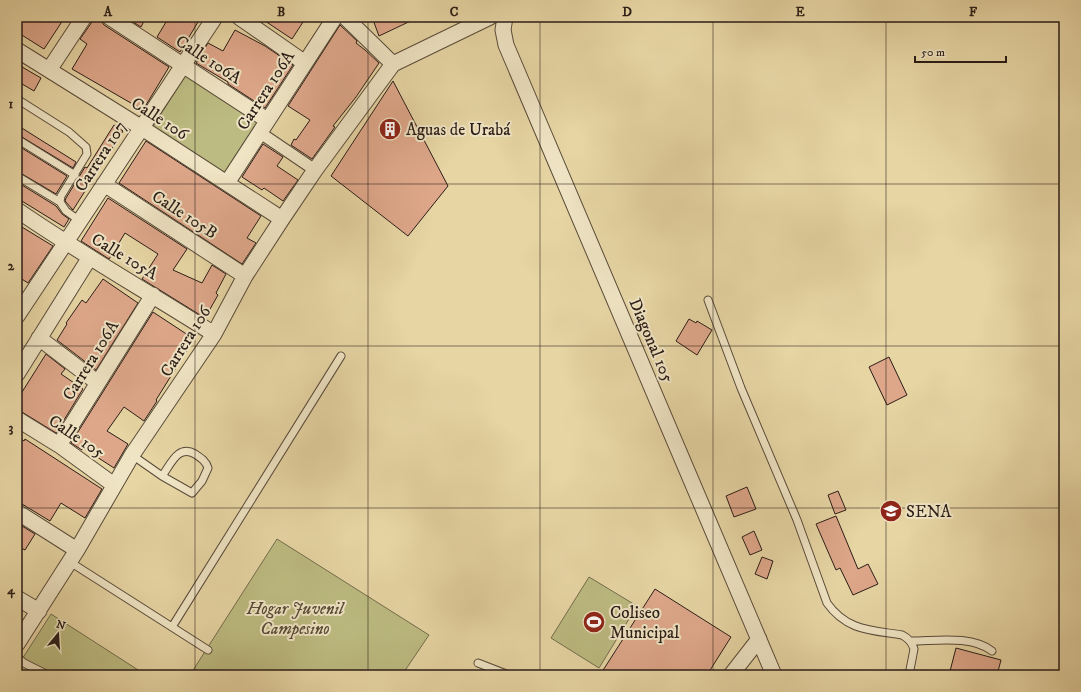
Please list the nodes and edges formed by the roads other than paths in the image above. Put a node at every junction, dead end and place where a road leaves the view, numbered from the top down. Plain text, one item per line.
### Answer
1 (84, 17) edge
2 (109, 17) edge
3 (215, 17) edge
4 (239, 17) edge
5 (335, 17) edge
6 (345, 17) edge
7 (490, 17) edge
8 (505, 17) edge
9 (17, 50) edge
10 (305, 63) junction
11 (393, 64) junction
12 (183, 65) junction
13 (49, 70) junction
14 (17, 99) edge
15 (267, 120) junction
16 (142, 128) junction
17 (259, 132) junction
18 (17, 139) edge
19 (315, 170) junction
20 (75, 175) junction
21 (17, 176) edge
22 (227, 183) junction
23 (104, 184) junction
24 (60, 202) junction
25 (17, 210) edge
26 (282, 219) junction
27 (80, 222) junction
28 (65, 243) junction
29 (90, 257) junction
30 (245, 276) junction
31 (153, 295) junction
32 (708, 300) dead end
33 (17, 316) edge
34 (214, 334) junction
35 (39, 338) junction
36 (341, 356) dead end
37 (17, 374) edge
38 (98, 383) junction
39 (17, 419) edge
40 (58, 445) junction
41 (132, 455) junction
42 (162, 476) junction
43 (114, 485) junction
44 (17, 512) edge
45 (73, 556) junction
46 (17, 598) edge
47 (39, 611) junction
48 (172, 627) junction
49 (759, 639) junction
50 (911, 641) junction
51 (17, 644) edge
52 (208, 650) dead end
53 (992, 651) dead end
54 (17, 657) edge
55 (478, 663) dead end
56 (48, 675) edge
57 (510, 675) edge
58 (731, 675) edge
59 (774, 675) edge
60 (909, 675) edge

1 - 13 street
2 - 12 street, Calle 106A
3 - 12 street, Carrera 107
4 - 10 street
5 - 10 street, Carrera 106A
6 - 11 street
7 - 11 street
8 - 49 street, Diagonal 105
9 - 13 street, Calle 106
10 - 15 street, Carrera 106A
11 - 19 street, Carrera 106
12 - 15 street, Calle 106A
12 - 16 street, Carrera 107
13 - 16 street, Calle 106
14 - 20 lane
15 - 17 street, Carrera 106A
16 - 22 street, Calle 106
16 - 23 street, Carrera 107
17 - 19 street
17 - 22 street, Carrera 106A
18 - 20 lane
19 - 26 street, Carrera 106
20 - 24 lane
21 - 24 lane
22 - 26 street, Calle 106
23 - 27 street, Carrera 107
23 - 30 street, Calle 105B
24 - 27 lane
25 - 28 street, Calle 105A
26 - 30 street, Carrera 106
27 - 28 street, Carrera 107
28 - 29 street, Calle 105A
28 - 33 street, Carrera 107
29 - 31 street, Calle 105A
29 - 35 street
30 - 34 street, Carrera 106
31 - 34 street, Calle 105A
31 - 38 street, Carrera 106A
32 - 50 lane
34 - 41 street, Carrera 106
35 - 37 street
35 - 38 street
36 - 48 lane
38 - 40 street, Carrera 106A
39 - 40 street, Calle 105
40 - 43 street, Calle 105
41 - 42 lane
41 - 43 street, Carrera 106
42 - 42 lane
43 - 45 street, Carrera 106
44 - 45 street
45 - 47 street, Carrera 106
45 - 48 lane
46 - 47 street
47 - 51 street, Carrera 106
48 - 52 lane
49 - 58 street
49 - 59 street, Diagonal 105
50 - 53 lane
50 - 60 lane
54 - 56 lane
55 - 57 lane

